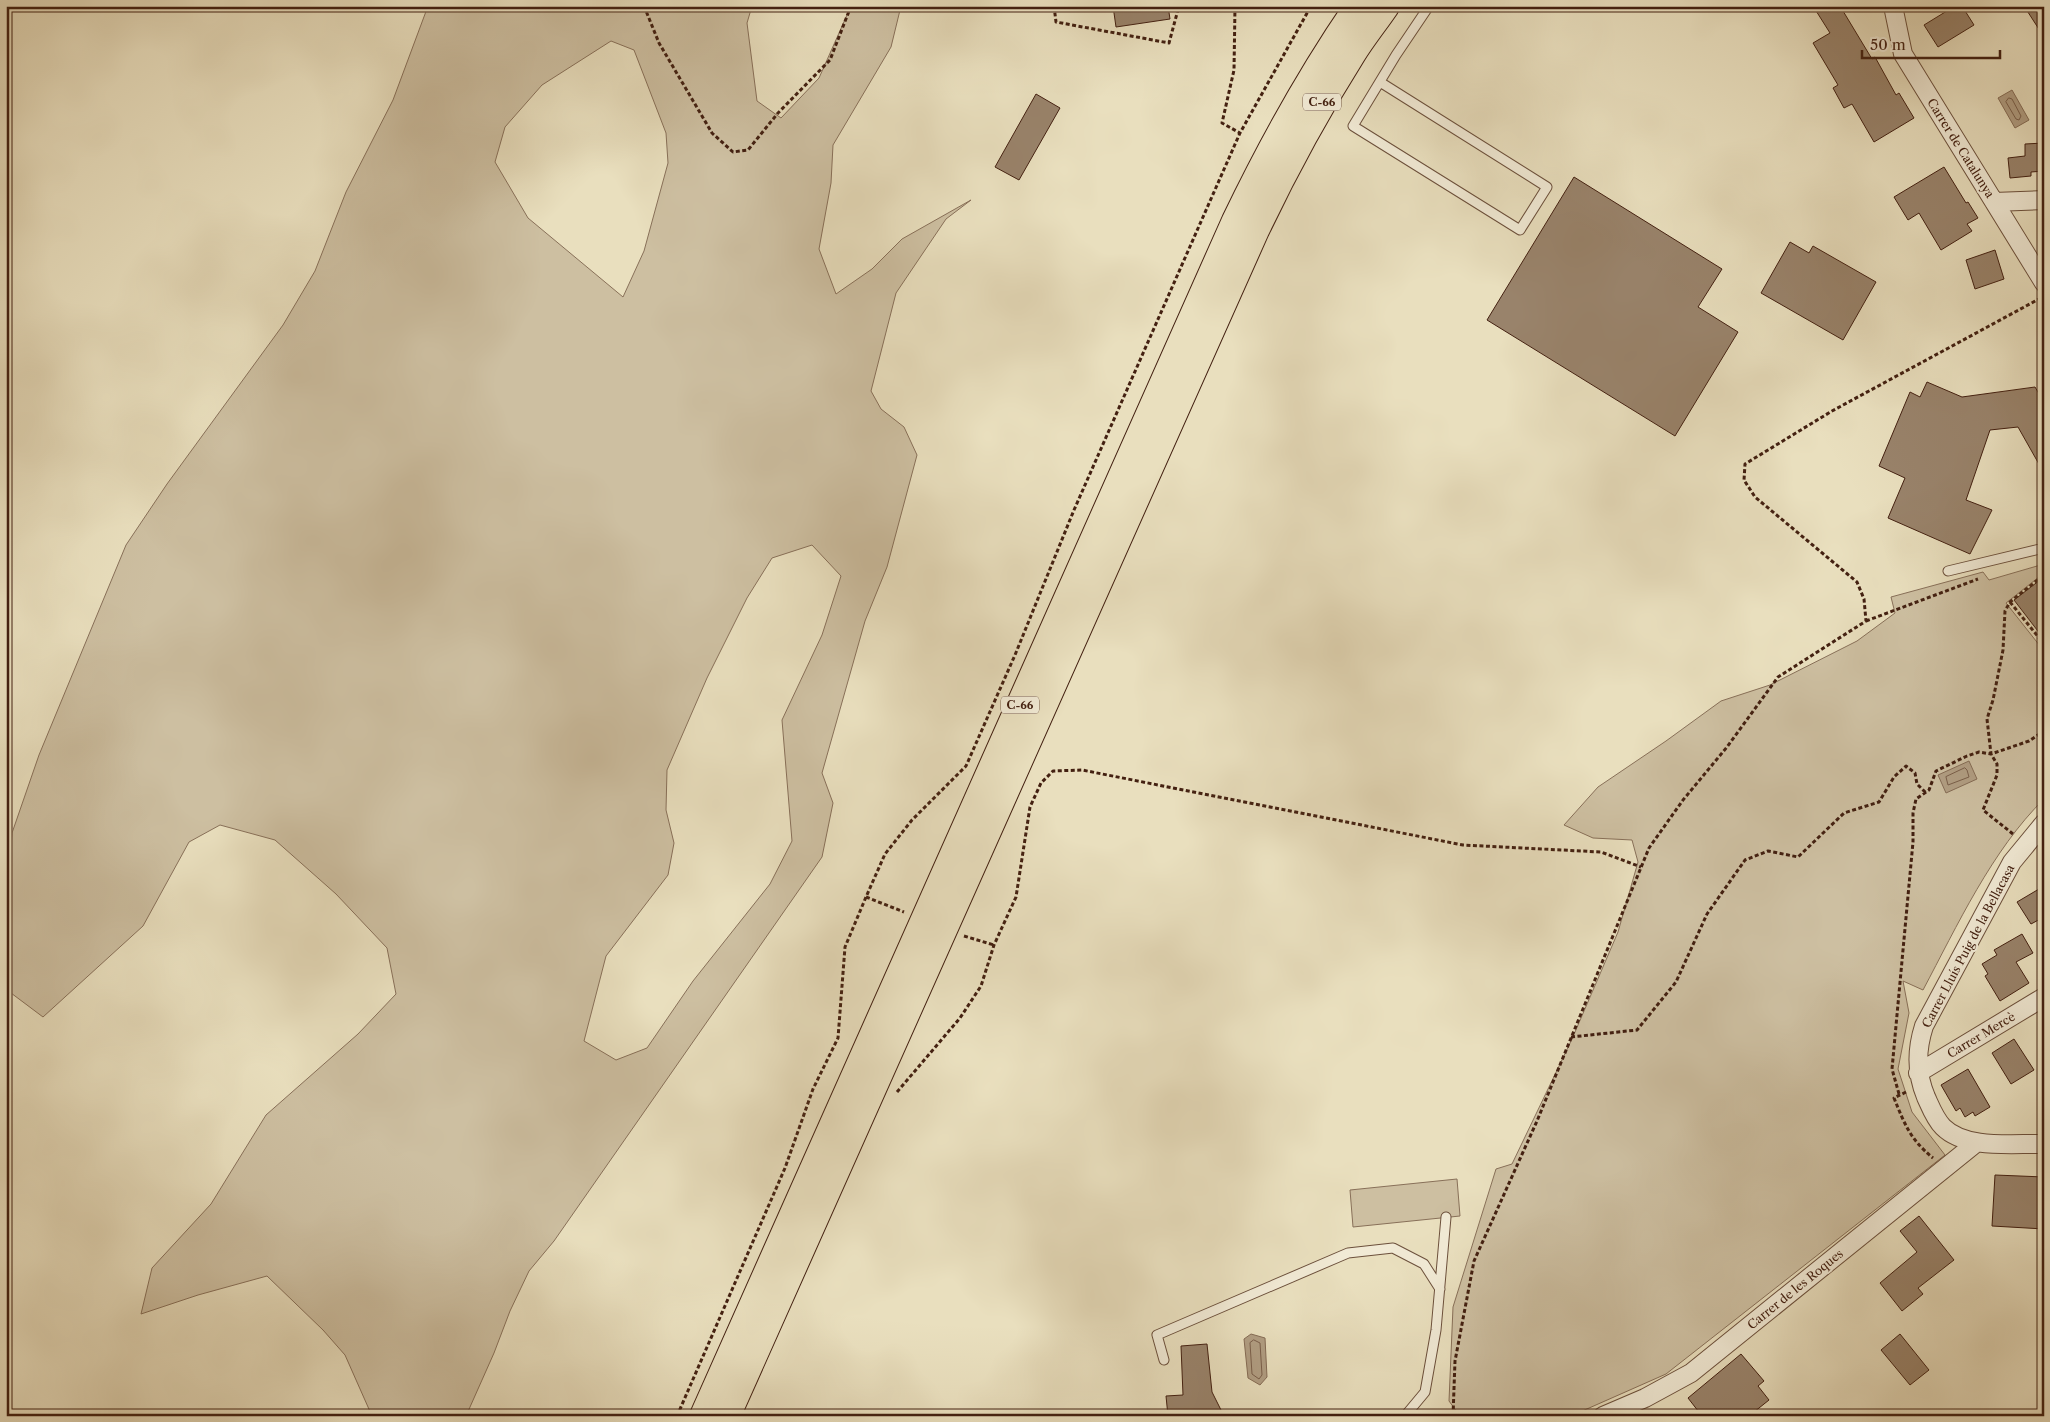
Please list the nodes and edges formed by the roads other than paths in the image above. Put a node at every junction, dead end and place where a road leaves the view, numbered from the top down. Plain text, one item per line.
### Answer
1 (1429, 6) edge
2 (1893, 6) edge
3 (1378, 9) edge
4 (1380, 82) junction
5 (2044, 200) edge
6 (1994, 202) junction
7 (2044, 283) edge
8 (2044, 548) edge
9 (1948, 571) dead end
10 (2044, 823) edge
11 (2044, 997) edge
12 (1920, 1080) junction
13 (1976, 1143) junction
14 (2044, 1144) edge
15 (1446, 1218) dead end
16 (1440, 1289) junction
17 (1164, 1360) dead end
18 (704, 1416) edge
19 (726, 1416) edge
20 (1405, 1416) edge
21 (1603, 1416) edge

1 - 4 lane
2 - 6 street, Carrer de Catalunya
3 - 18 highway, C-66
3 - 19 highway, C-66
4 - 4 lane
5 - 6 street
6 - 7 street, Carrer de Catalunya
8 - 9 lane
10 - 12 street, Carrer Lluís Puig de la Bellacasa
11 - 12 street, Carrer Mercè
12 - 13 street, Carrer Lluís Puig de la Bellacasa
13 - 14 street, Carrer Lluís Puig de la Bellacasa
13 - 21 street, Carrer de les Roques
15 - 16 lane
16 - 17 lane
16 - 20 lane

